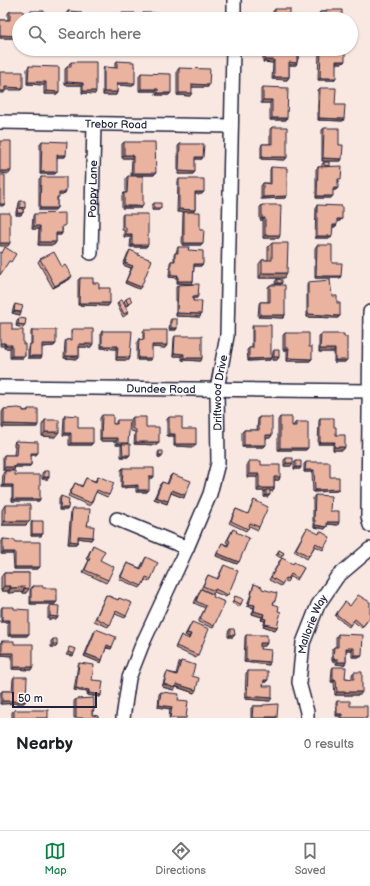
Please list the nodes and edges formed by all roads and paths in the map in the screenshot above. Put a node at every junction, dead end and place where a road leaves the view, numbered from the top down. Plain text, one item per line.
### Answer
1 (234, 0) edge
2 (234, 12) edge
3 (233, 56) edge
4 (0, 122) edge
5 (94, 124) junction
6 (231, 126) junction
7 (91, 253) dead end
8 (370, 312) edge
9 (0, 387) edge
10 (217, 390) junction
11 (369, 391) edge
12 (117, 519) dead end
13 (370, 525) edge
14 (187, 548) junction
15 (370, 549) edge
16 (123, 718) edge
17 (307, 718) edge

1 - 2 street
3 - 6 street, Driftwood Drive
4 - 5 street, Trebor Road
5 - 6 street, Trebor Road
5 - 7 street, Poppy Lane
6 - 10 street, Driftwood Drive
8 - 11 street
9 - 10 street, Dundee Road
10 - 11 street, Dundee Road
10 - 14 street, Driftwood Drive
11 - 13 street
12 - 14 street
14 - 16 street, Driftwood Drive
15 - 17 street, Mallorie Way

